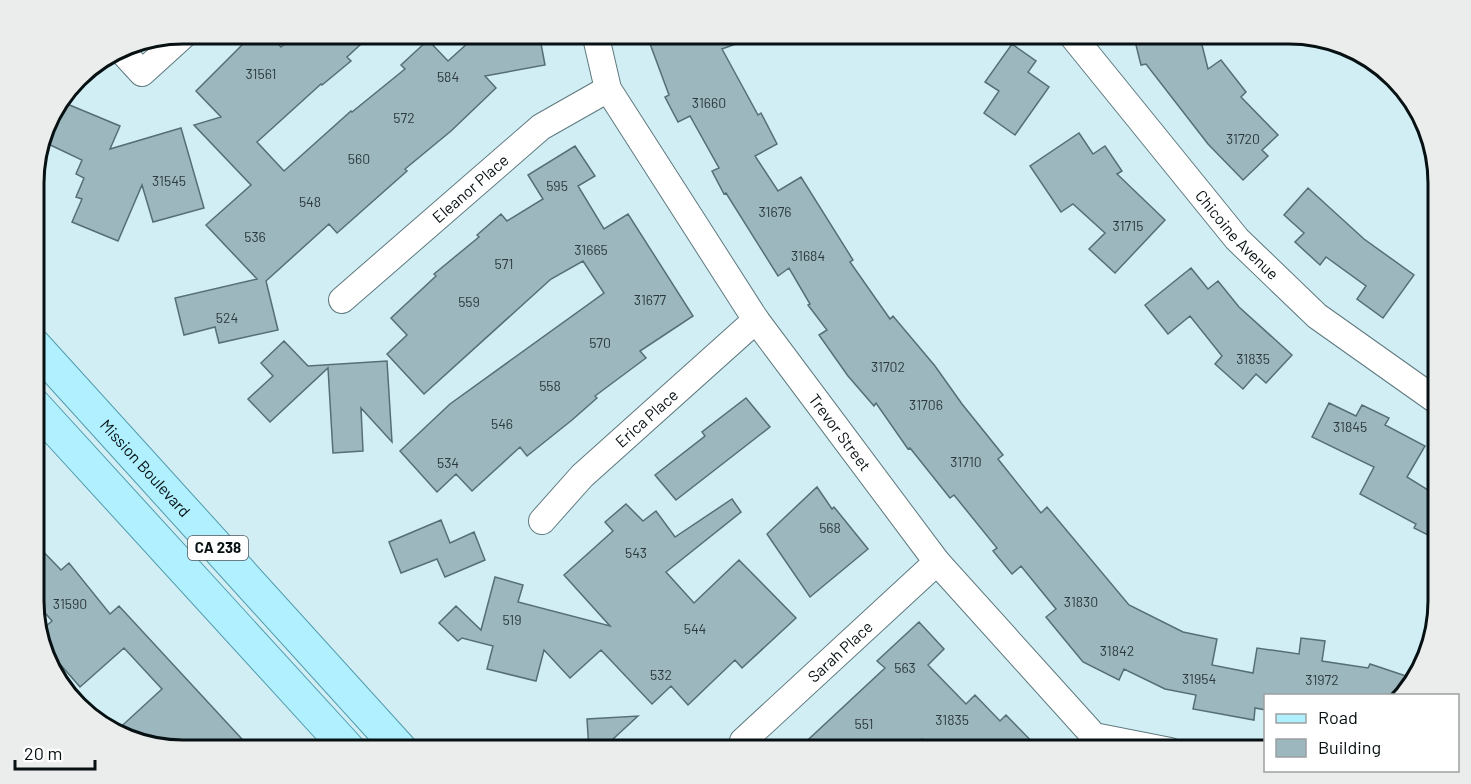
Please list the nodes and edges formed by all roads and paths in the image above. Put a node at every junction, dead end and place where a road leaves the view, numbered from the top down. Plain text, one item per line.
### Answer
1 (174, 44) edge
2 (598, 44) edge
3 (1080, 44) edge
4 (126, 56) edge
5 (608, 89) junction
6 (342, 300) dead end
7 (756, 320) junction
8 (44, 356) edge
9 (1428, 394) edge
10 (44, 416) edge
11 (542, 521) dead end
12 (937, 562) junction
13 (340, 740) edge
14 (392, 740) edge
15 (744, 740) edge
16 (1087, 740) edge

1 - 4 street
2 - 5 street, Trevor Street
3 - 9 street, Chicoine Avenue
5 - 6 street, Eleanor Place
5 - 7 street, Trevor Street
7 - 11 street, Erica Place
7 - 12 street, Trevor Street
8 - 14 main road, Mission Boulevard / CA 238
10 - 13 main road, CA 238
12 - 15 street, Sarah Place
12 - 16 street, Trevor Street

